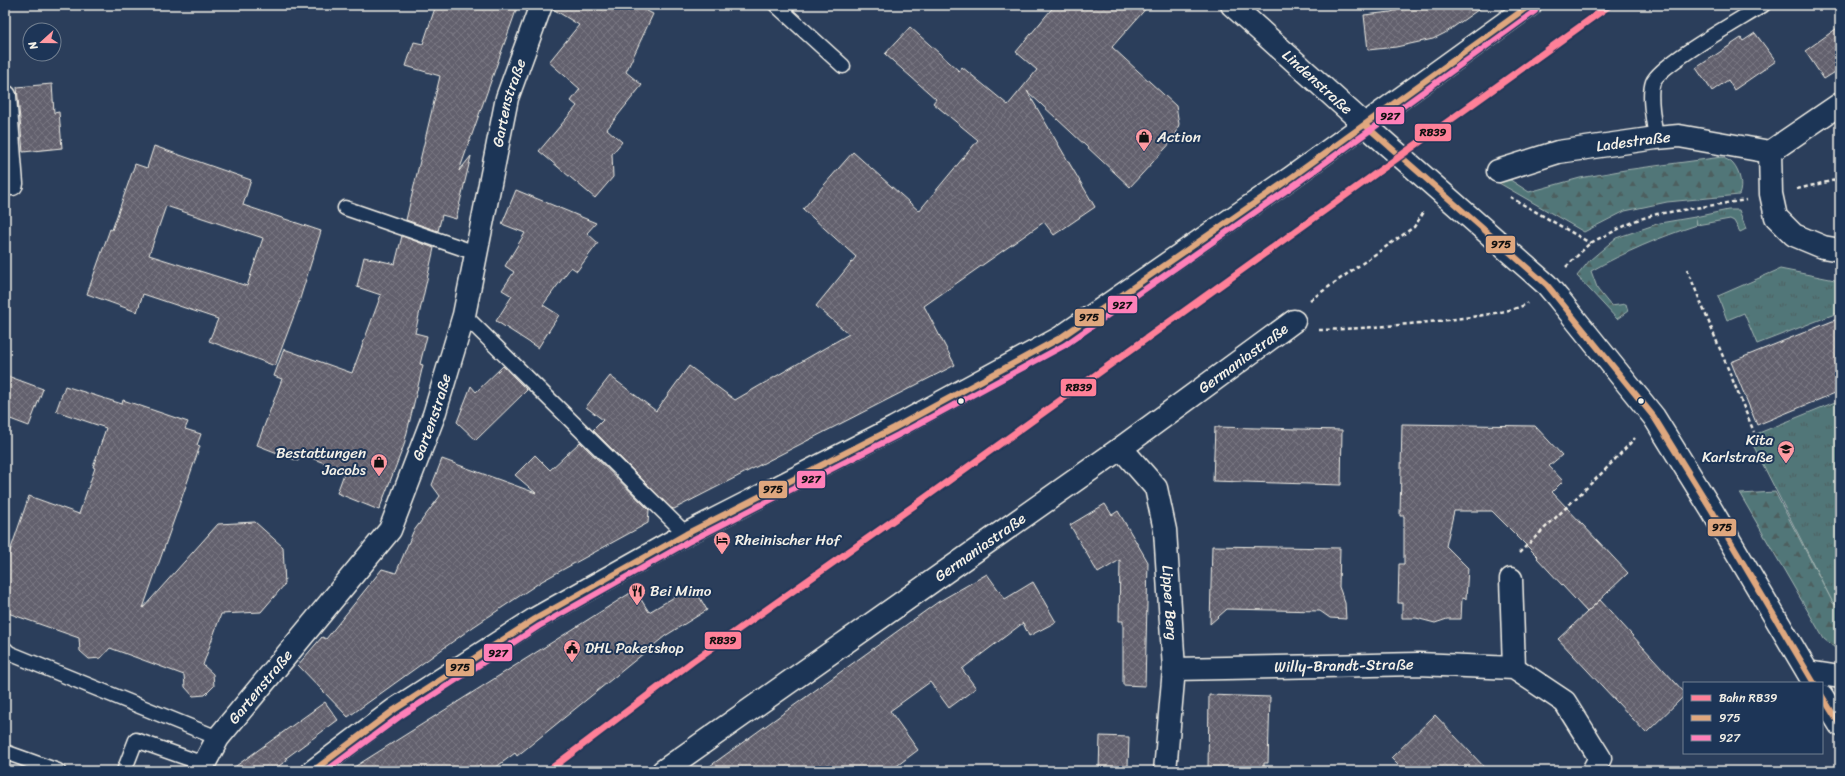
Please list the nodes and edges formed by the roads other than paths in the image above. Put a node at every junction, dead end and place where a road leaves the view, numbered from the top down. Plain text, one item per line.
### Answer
1 (541, 5) edge
2 (776, 5) edge
3 (1232, 5) edge
4 (1530, 5) edge
5 (1763, 5) edge
6 (843, 66) dead end
7 (5, 96) edge
8 (1840, 104) edge
9 (1365, 125) junction
10 (1656, 138) junction
11 (1770, 152) junction
12 (1498, 171) dead end
13 (12, 184) dead end
14 (345, 208) dead end
15 (1840, 250) edge
16 (476, 254) junction
17 (464, 315) junction
18 (1294, 321) road end
19 (1121, 448) junction
20 (686, 534) junction
21 (1511, 579) road end
22 (5, 649) edge
23 (1514, 668) junction
24 (1174, 669) junction
25 (1811, 677) edge
26 (1840, 677) edge
27 (1823, 698) edge
28 (1840, 725) edge
29 (218, 738) junction
30 (5, 752) edge
31 (203, 767) edge
32 (58, 771) edge
33 (124, 771) edge
34 (313, 771) edge
35 (663, 771) edge
36 (1165, 771) edge
37 (1593, 771) edge

1 - 16 street, Gartenstraße
2 - 6 lane
3 - 9 street, Lindenstraße
4 - 9 street
5 - 10 lane
7 - 13 street
8 - 11 street
9 - 20 street
9 - 25 street, Lindenstraße
10 - 11 street, Ladestraße
10 - 12 street, Ladestraße
11 - 15 street
14 - 16 lane
16 - 17 street, Gartenstraße
17 - 20 lane
17 - 29 street, Gartenstraße
18 - 19 street, Germaniastraße
19 - 24 street, Lipper Berg
19 - 35 street, Germaniastraße
20 - 34 street
21 - 23 street
22 - 29 lane
23 - 24 street, Willy-Brandt-Straße
23 - 37 street
24 - 36 street, Lipper Berg
25 - 26 street
27 - 28 street
29 - 31 street, Gartenstraße
30 - 32 lane
31 - 33 lane

